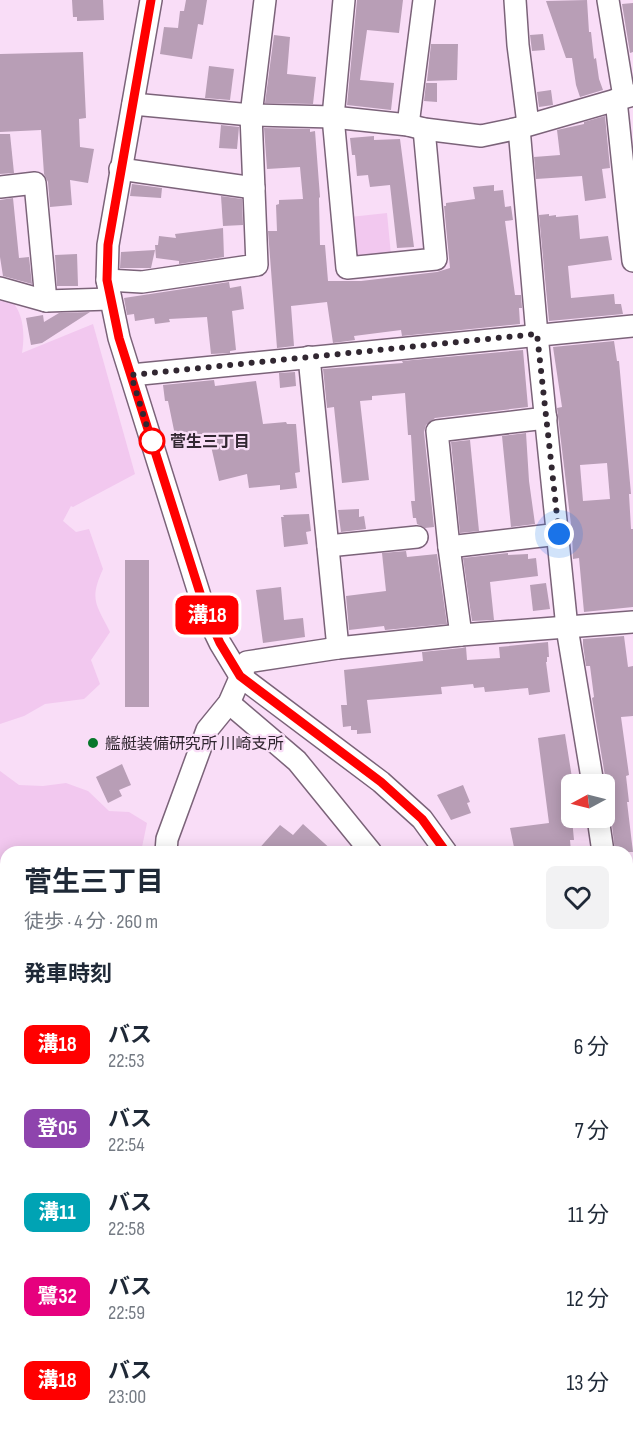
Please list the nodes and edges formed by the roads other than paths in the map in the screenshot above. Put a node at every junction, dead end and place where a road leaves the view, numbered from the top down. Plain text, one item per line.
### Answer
1 (151, 0) edge
2 (265, 0) edge
3 (344, 0) edge
4 (424, 0) edge
5 (514, 0) edge
6 (608, 0) edge
7 (624, 98) edge
8 (133, 104) junction
9 (251, 115) junction
10 (333, 117) junction
11 (524, 126) junction
12 (416, 127) junction
13 (120, 169) junction
14 (0, 187) edge
15 (254, 188) junction
16 (633, 261) edge
17 (0, 288) edge
18 (109, 290) junction
19 (46, 301) junction
20 (633, 326) edge
21 (537, 334) junction
22 (309, 357) junction
23 (131, 375) junction
24 (546, 418) junction
25 (559, 534) junction
26 (417, 537) dead end
27 (328, 546) junction
28 (449, 547) junction
29 (633, 622) edge
30 (567, 628) junction
31 (461, 635) junction
32 (338, 648) junction
33 (240, 676) junction
34 (230, 703) junction
35 (591, 774) edge
36 (599, 828) edge
37 (166, 846) edge
38 (366, 846) edge
39 (442, 846) edge
40 (602, 846) edge

1 - 8 street
2 - 9 street
3 - 10 street
4 - 12 street
5 - 11 street
6 - 7 street
7 - 11 street
7 - 16 street
8 - 9 street
8 - 13 street
9 - 10 street
9 - 15 street
10 - 12 street
10 - 12 street
11 - 12 street
11 - 21 street
13 - 15 street
13 - 18 street
14 - 19 street
15 - 18 street
17 - 19 street
18 - 19 street
18 - 23 street
20 - 21 street
21 - 22 street
21 - 24 street
22 - 23 street
22 - 27 street
23 - 33 street
24 - 25 street
24 - 28 street
25 - 28 street
25 - 30 street
26 - 27 street
27 - 32 street
28 - 31 street
29 - 30 street
30 - 31 street
30 - 35 street
31 - 32 street
32 - 33 street
33 - 34 street
33 - 39 street
34 - 37 street
34 - 38 street
36 - 40 street

